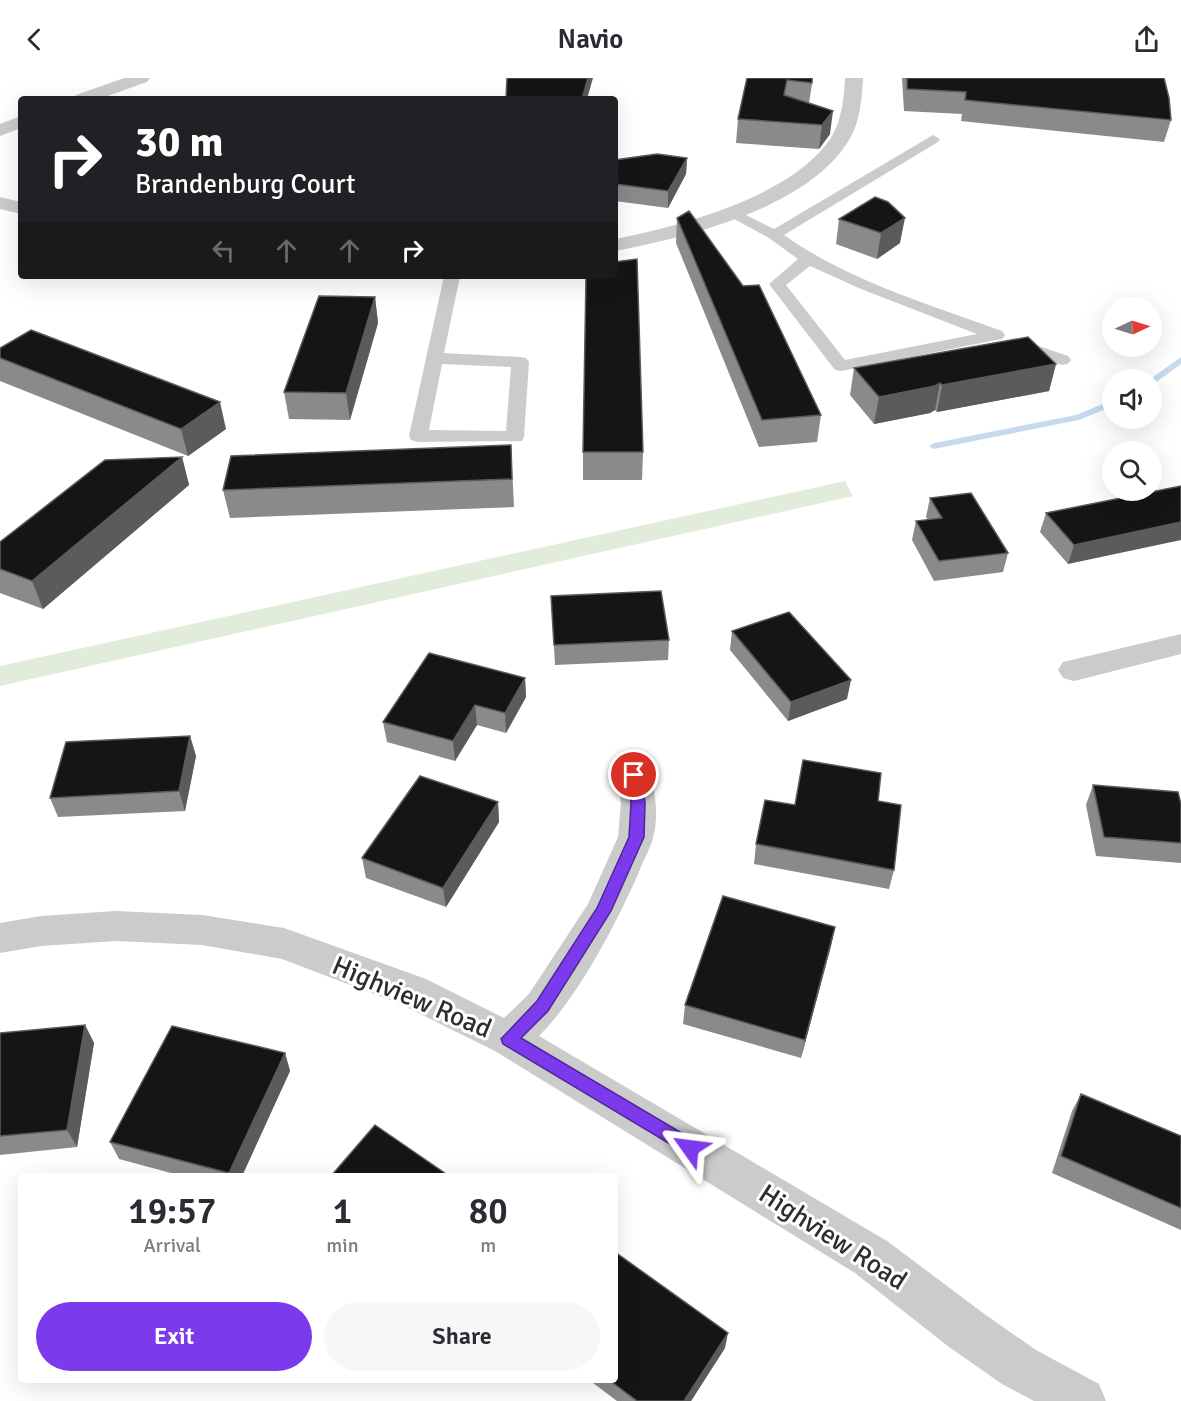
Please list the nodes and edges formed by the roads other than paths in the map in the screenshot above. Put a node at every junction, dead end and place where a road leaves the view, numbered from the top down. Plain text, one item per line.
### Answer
1 (141, 78) edge
2 (854, 78) edge
3 (90, 96) edge
4 (18, 123) edge
5 (0, 130) edge
6 (933, 139) dead end
7 (0, 203) edge
8 (18, 207) edge
9 (731, 213) junction
10 (774, 235) junction
11 (618, 244) edge
12 (808, 259) junction
13 (451, 279) edge
14 (996, 335) junction
15 (435, 358) junction
16 (1062, 360) dead end
17 (1181, 644) edge
18 (1074, 670) dead end
19 (634, 775) dead end
20 (0, 938) edge
21 (509, 1039) junction
22 (1082, 1401) edge

1 - 3 street
2 - 9 street
4 - 5 street
6 - 10 lane
7 - 8 street
9 - 10 lane
9 - 11 street
10 - 12 lane
12 - 14 lane
12 - 14 lane
13 - 15 lane
14 - 16 lane
15 - 15 lane
17 - 18 street
19 - 21 street
20 - 21 street, Highview Road
21 - 22 street, Highview Road

